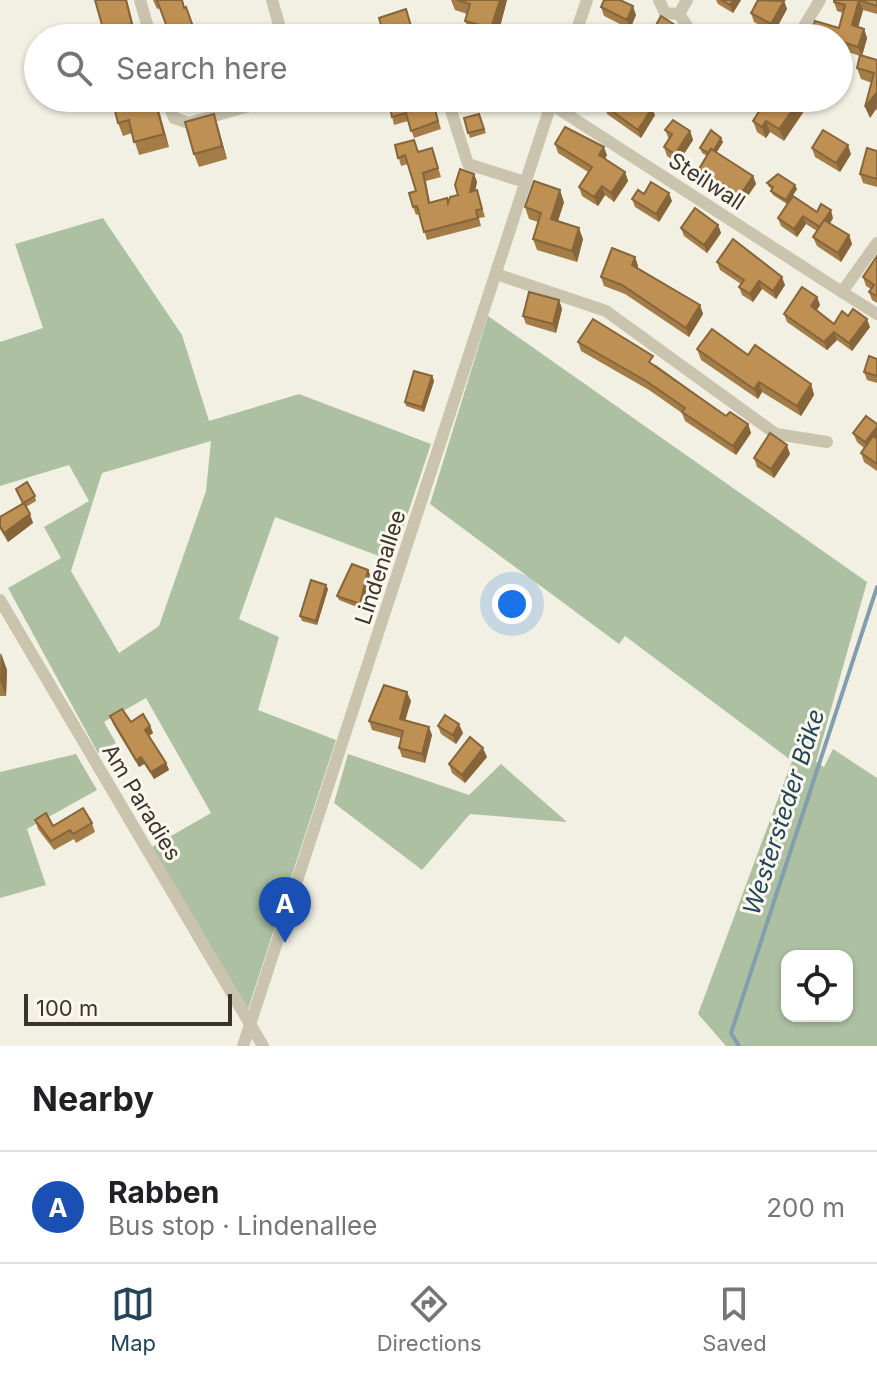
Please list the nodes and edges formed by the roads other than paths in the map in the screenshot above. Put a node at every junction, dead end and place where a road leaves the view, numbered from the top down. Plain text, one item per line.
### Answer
1 (140, 0) edge
2 (272, 0) edge
3 (587, 0) edge
4 (659, 0) edge
5 (687, 0) edge
6 (820, 0) edge
7 (679, 14) junction
8 (147, 24) edge
9 (279, 24) edge
10 (579, 24) edge
11 (686, 24) edge
12 (805, 24) edge
13 (172, 112) edge
14 (228, 112) edge
15 (451, 112) edge
16 (548, 112) edge
17 (569, 112) edge
18 (525, 182) junction
19 (877, 243) edge
20 (496, 274) junction
21 (842, 292) junction
22 (877, 314) edge
23 (827, 442) dead end
24 (0, 600) edge
25 (250, 1024) junction
26 (243, 1046) edge
27 (263, 1046) edge

1 - 8 street
2 - 9 street
3 - 10 street
4 - 7 street
5 - 7 street
6 - 12 street
7 - 11 street
13 - 14 street
15 - 18 street
16 - 18 street, Lindenallee
17 - 21 street, Steilwall
18 - 20 street, Lindenallee
19 - 21 street
20 - 23 street
20 - 25 street, Lindenallee
21 - 22 street, Steilwall
24 - 25 street, Am Paradies
25 - 26 street, Lindenallee
25 - 27 street

